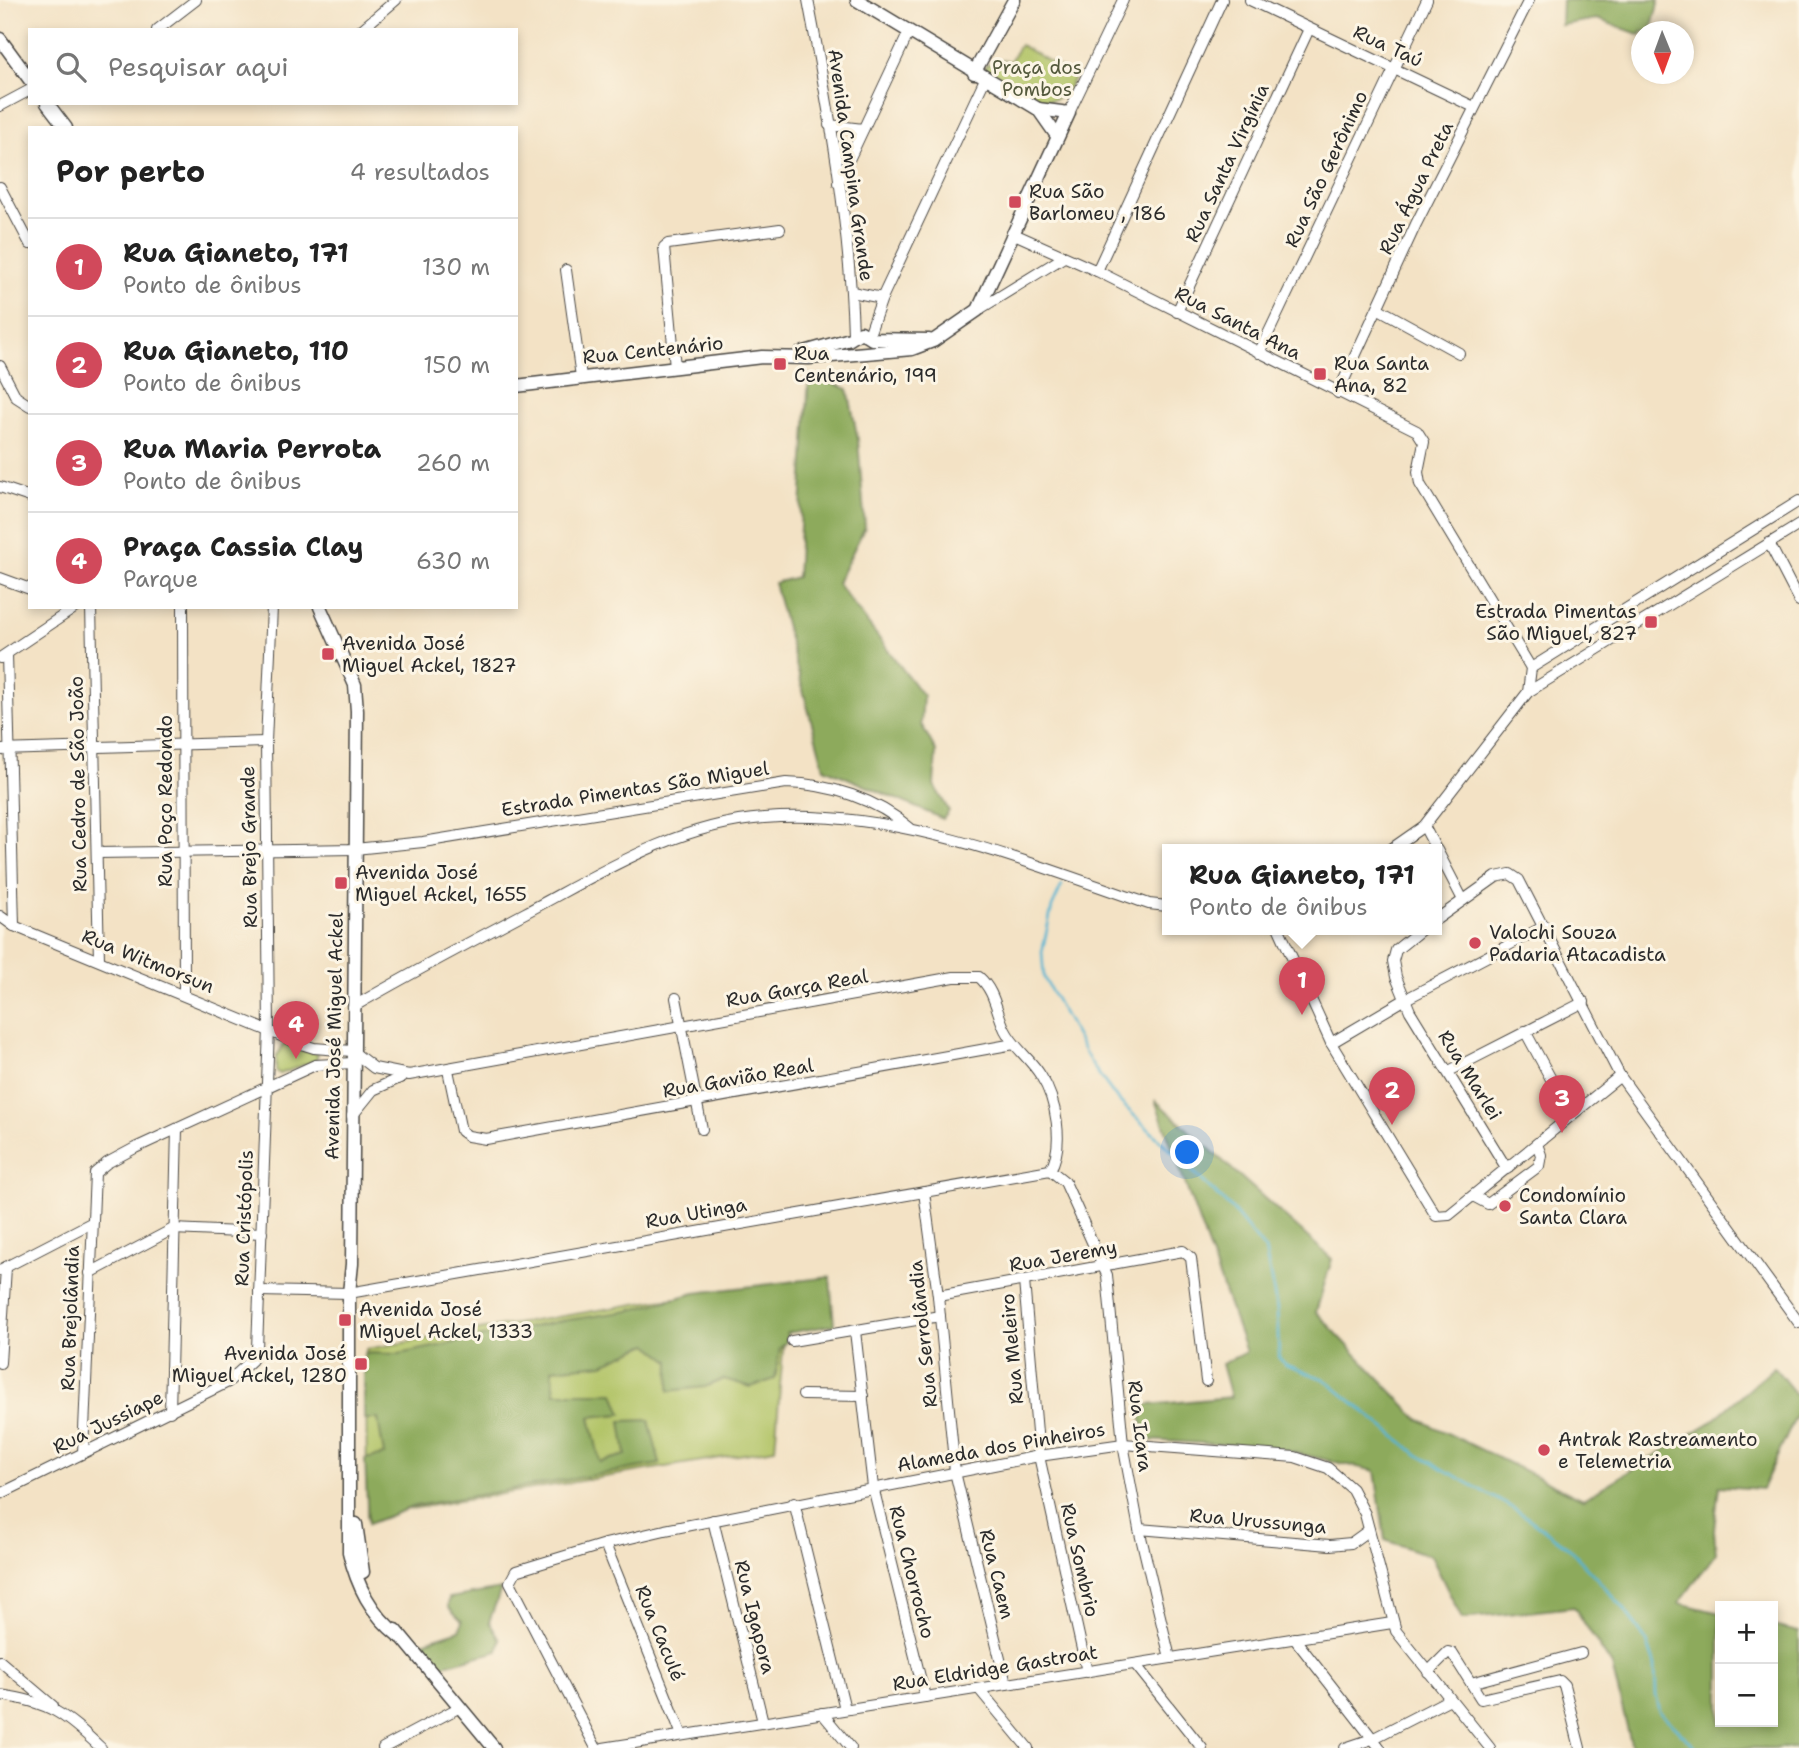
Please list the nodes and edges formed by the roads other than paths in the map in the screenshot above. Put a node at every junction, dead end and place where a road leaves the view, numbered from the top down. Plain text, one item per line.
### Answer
1 (196, 0) edge
2 (396, 0) edge
3 (808, 0) edge
4 (858, 0) edge
5 (1014, 0) edge
6 (1123, 0) edge
7 (1222, 0) edge
8 (1250, 0) edge
9 (1427, 0) edge
10 (1530, 0) edge
11 (160, 28) edge
12 (363, 28) edge
13 (1309, 29) junction
14 (909, 32) junction
15 (0, 39) edge
16 (1394, 67) junction
17 (979, 76) junction
18 (28, 77) edge
19 (28, 91) edge
20 (2, 101) edge
21 (49, 105) edge
22 (1474, 107) junction
23 (1038, 109) junction
24 (1069, 113) junction
25 (829, 125) junction
26 (64, 126) edge
27 (863, 129) junction
28 (1057, 136) junction
29 (838, 183) junction
30 (0, 187) edge
31 (780, 229) dead end
32 (1013, 233) junction
33 (28, 240) edge
34 (1064, 257) junction
35 (566, 270) dead end
36 (1097, 271) junction
37 (852, 292) junction
38 (882, 298) junction
39 (1379, 309) junction
40 (978, 310) junction
41 (1177, 312) junction
42 (851, 337) junction
43 (870, 337) junction
44 (933, 341) junction
45 (1459, 353) dead end
46 (861, 354) junction
47 (1259, 354) junction
48 (794, 356) junction
49 (0, 366) edge
50 (675, 368) junction
51 (581, 377) junction
52 (518, 386) edge
53 (1338, 393) junction
54 (28, 405) edge
55 (0, 486) edge
56 (28, 496) edge
57 (1799, 501) edge
58 (1799, 525) edge
59 (1769, 543) junction
60 (0, 578) edge
61 (28, 588) edge
62 (1799, 601) edge
63 (73, 609) edge
64 (91, 609) edge
65 (183, 609) edge
66 (272, 609) edge
67 (321, 609) edge
68 (4, 656) edge
69 (1531, 668) junction
70 (1528, 692) junction
71 (266, 741) junction
72 (181, 745) junction
73 (96, 748) junction
74 (6, 750) edge
75 (1424, 826) junction
76 (910, 828) junction
77 (1398, 844) edge
78 (1433, 844) edge
79 (355, 849) junction
80 (183, 852) junction
81 (267, 852) junction
82 (98, 853) junction
83 (1442, 861) edge
84 (1463, 900) junction
85 (1162, 905) edge
86 (1442, 915) edge
87 (0, 916) edge
88 (14, 926) junction
89 (1545, 926) junction
90 (1282, 935) edge
91 (1414, 935) edge
92 (99, 960) junction
93 (387, 987) junction
94 (354, 992) junction
95 (184, 995) junction
96 (676, 998) dead end
97 (1404, 1000) junction
98 (1584, 1002) junction
99 (353, 1007) junction
100 (682, 1026) junction
101 (269, 1029) junction
102 (1525, 1031) junction
103 (1331, 1043) junction
104 (1014, 1044) junction
105 (321, 1048) junction
106 (353, 1057) junction
107 (321, 1063) junction
108 (448, 1070) junction
109 (1449, 1071) junction
110 (409, 1075) junction
111 (1620, 1076) junction
112 (266, 1087) junction
113 (696, 1104) junction
114 (352, 1116) junction
115 (1572, 1116) junction
116 (177, 1129) junction
117 (702, 1129) dead end
118 (1537, 1144) junction
119 (1507, 1168) junction
120 (1050, 1170) junction
121 (924, 1192) junction
122 (1473, 1196) junction
123 (91, 1223) junction
124 (173, 1229) junction
125 (262, 1233) junction
126 (1105, 1266) junction
127 (3, 1268) edge
128 (90, 1273) junction
129 (1024, 1281) junction
130 (259, 1291) junction
131 (352, 1293) junction
132 (938, 1296) junction
133 (940, 1316) junction
134 (1799, 1323) edge
135 (855, 1331) junction
136 (792, 1341) dead end
137 (257, 1349) joint
138 (0, 1363) edge
139 (1206, 1381) dead end
140 (803, 1395) dead end
141 (863, 1396) junction
142 (170, 1412) junction
143 (1123, 1444) junction
144 (83, 1453) junction
145 (1039, 1456) junction
146 (955, 1472) junction
147 (873, 1488) junction
148 (0, 1494) edge
149 (794, 1502) junction
150 (713, 1520) junction
151 (1139, 1529) junction
152 (1370, 1530) junction
153 (605, 1544) junction
154 (1392, 1623) junction
155 (1294, 1638) junction
156 (1581, 1653) dead end
157 (1170, 1658) junction
158 (0, 1661) edge
159 (1135, 1664) junction
160 (1087, 1672) junction
161 (1427, 1672) junction
162 (26, 1682) junction
163 (1471, 1683) junction
164 (1006, 1684) junction
165 (979, 1689) junction
166 (0, 1695) edge
167 (925, 1697) junction
168 (18, 1698) junction
169 (1450, 1699) junction
170 (460, 1707) junction
171 (55, 1708) junction
172 (845, 1709) junction
173 (822, 1713) junction
174 (763, 1722) junction
175 (682, 1735) junction
176 (658, 1739) junction
177 (1372, 1739) junction
178 (101, 1748) edge
179 (383, 1748) edge
180 (494, 1748) edge
181 (596, 1748) edge
182 (603, 1748) edge
183 (666, 1748) edge
184 (851, 1748) edge
185 (1028, 1748) edge
186 (1202, 1748) edge
187 (1345, 1748) edge
188 (1380, 1748) edge
189 (1490, 1748) edge
190 (1580, 1748) edge

1 - 11 street
2 - 12 street
3 - 25 street, Avenida Campina Grande
4 - 14 street
5 - 17 street
6 - 24 street
7 - 36 street
8 - 13 street, Rua Taú
9 - 16 street, Rua São Gerônimo
10 - 22 street, Rua Água Preta
13 - 16 street, Rua Taú
13 - 41 street, Rua Santa Virgínia
14 - 17 street
14 - 27 street
15 - 18 street
16 - 22 street, Rua Taú
16 - 47 street, Rua São Gerônimo
17 - 23 street
17 - 38 street
19 - 20 street
21 - 26 street
22 - 39 street, Rua Água Preta
23 - 24 street
23 - 28 street
24 - 28 street
25 - 27 street
25 - 29 street, Avenida Campina Grande
27 - 29 street
28 - 32 street
29 - 37 street, Avenida Campina Grande
30 - 33 street
31 - 50 street
32 - 34 street, Rua Santa Ana
32 - 40 street
34 - 36 street, Rua Santa Ana
34 - 40 street, Rua Centenário
35 - 51 street
36 - 41 street, Rua Santa Ana
37 - 38 street
37 - 42 street, Avenida Campina Grande
38 - 43 street
39 - 45 street
39 - 53 street, Rua Água Preta
40 - 44 street, Rua Centenário
41 - 47 street, Rua Santa Ana
42 - 43 street, Rua Centenário
42 - 46 street
42 - 48 street, Rua Centenário
43 - 44 street, Rua Centenário
43 - 46 street
44 - 46 street, Rua Centenário
46 - 48 street, Rua Centenário
47 - 53 street, Rua Santa Ana
48 - 50 street, Rua Centenário
49 - 54 street
50 - 51 street, Rua Centenário
51 - 52 street, Rua Centenário
53 - 69 street, Rua Santa Ana
55 - 56 street
57 - 69 street
58 - 59 street
59 - 62 street
59 - 70 street
60 - 61 street
63 - 68 street
64 - 73 street, Rua Cedro de São João
65 - 72 street, Rua Poço Redondo
66 - 71 street, Rua Brejo Grande
67 - 79 street, Avenida José Miguel Ackel
68 - 74 street
69 - 70 street
70 - 75 street
71 - 72 street
71 - 81 street, Rua Brejo Grande
72 - 73 street
72 - 80 street, Rua Poço Redondo
73 - 74 street
73 - 82 street, Rua Cedro de São João
74 - 88 street
75 - 77 street
75 - 78 street
76 - 79 street, Estrada Pimentas São Miguel
76 - 85 street
76 - 93 street
79 - 81 street, Estrada Pimentas São Miguel
79 - 94 street, Avenida José Miguel Ackel
80 - 81 street, Estrada Pimentas São Miguel
80 - 82 street, Estrada Pimentas São Miguel
80 - 95 street, Rua Poço Redondo
81 - 101 street, Rua Brejo Grande
82 - 92 street, Rua Cedro de São João
83 - 84 street
84 - 86 street
84 - 89 street
87 - 88 street, Rua Witmorsun
88 - 92 street, Rua Witmorsun
89 - 97 street
89 - 98 street
90 - 103 street
91 - 97 street, Rua Marlei
92 - 95 street, Rua Witmorsun
93 - 94 street
93 - 99 street
94 - 99 street, Avenida José Miguel Ackel
95 - 101 street, Rua Witmorsun
96 - 100 street
97 - 103 street
97 - 109 street, Rua Marlei
98 - 102 street
98 - 111 street
99 - 106 street, Avenida José Miguel Ackel
100 - 104 street, Rua Garça Real
100 - 108 street, Rua Garça Real
100 - 113 street
101 - 105 street, Rua Witmorsun
101 - 112 street, Rua Brejo Grande
102 - 109 street
102 - 115 street
103 - 122 street
104 - 113 street, Rua Gavião Real
104 - 120 street, Rua Garça Real
105 - 106 street, Rua Witmorsun
105 - 107 street
106 - 107 street
106 - 110 street
106 - 114 street, Avenida José Miguel Ackel
107 - 112 street
108 - 110 street, Rua Garça Real
108 - 113 street, Rua Gavião Real
109 - 119 street, Rua Marlei
110 - 114 street
111 - 115 street
111 - 134 street
112 - 116 street
112 - 125 street, Rua Cristópolis
113 - 117 street
114 - 131 street, Avenida José Miguel Ackel
115 - 118 street
116 - 123 street, Rua Brejolândia
116 - 124 street
118 - 119 street
118 - 122 street
119 - 122 street
120 - 121 street, Rua Utinga
120 - 126 street, Rua Icara
121 - 131 street, Rua Utinga
121 - 132 street, Rua Serrolândia
123 - 127 street
123 - 128 street, Rua Brejolândia
124 - 125 street
124 - 128 street
124 - 142 street
125 - 130 street, Rua Cristópolis
126 - 129 street, Rua Jeremy
126 - 139 street, Rua Jeremy
126 - 143 street, Rua Icara
127 - 138 street
128 - 144 street, Rua Brejolândia
129 - 132 street, Rua Jeremy
129 - 145 street, Rua Meleiro
130 - 131 street, Rua Utinga
130 - 137 street, Rua Cristópolis
131 - 170 street, Avenida José Miguel Ackel
132 - 133 street, Rua Serrolândia
133 - 135 street
133 - 146 street, Rua Serrolândia
135 - 136 street
135 - 141 street, Rua Chorrocho
137 - 142 street, Rua Jussiape
140 - 141 street
141 - 147 street, Rua Chorrocho
142 - 144 street, Rua Jussiape
143 - 145 street, Alameda dos Pinheiros
143 - 151 street, Rua Icara
143 - 152 street, Alameda dos Pinheiros
144 - 148 street, Rua Jussiape
145 - 146 street, Alameda dos Pinheiros
145 - 160 street, Rua Sombrio
146 - 147 street, Alameda dos Pinheiros
146 - 164 street, Rua Caem
147 - 149 street, Alameda dos Pinheiros
147 - 167 street, Rua Chorrocho
149 - 150 street, Alameda dos Pinheiros
149 - 172 street
150 - 153 street, Alameda dos Pinheiros
150 - 174 street, Rua Igapora
151 - 152 street, Rua Urussunga
151 - 157 street, Rua Icara
152 - 154 street, Alameda dos Pinheiros
153 - 175 street, Rua Caculé
153 - 181 street, Alameda dos Pinheiros
154 - 155 street, Rua Eldridge Gastroat
154 - 161 street
155 - 157 street, Rua Eldridge Gastroat
155 - 177 street
156 - 163 street
157 - 159 street, Rua Eldridge Gastroat
158 - 162 street
159 - 160 street, Rua Eldridge Gastroat
159 - 186 street
160 - 164 street, Rua Eldridge Gastroat
161 - 163 street
161 - 169 street
162 - 168 street
162 - 171 street
163 - 190 street
164 - 165 street, Rua Eldridge Gastroat
165 - 167 street, Rua Eldridge Gastroat
165 - 185 street
166 - 168 street
167 - 172 street, Rua Eldridge Gastroat
168 - 171 street
169 - 177 street
169 - 189 street
170 - 179 street
170 - 180 street, Avenida José Miguel Ackel
171 - 178 street
172 - 173 street, Rua Eldridge Gastroat
173 - 174 street, Rua Eldridge Gastroat
173 - 184 street
174 - 175 street, Rua Eldridge Gastroat
175 - 176 street, Rua Eldridge Gastroat
176 - 182 street, Rua Eldridge Gastroat
176 - 183 street
177 - 187 street
177 - 188 street

